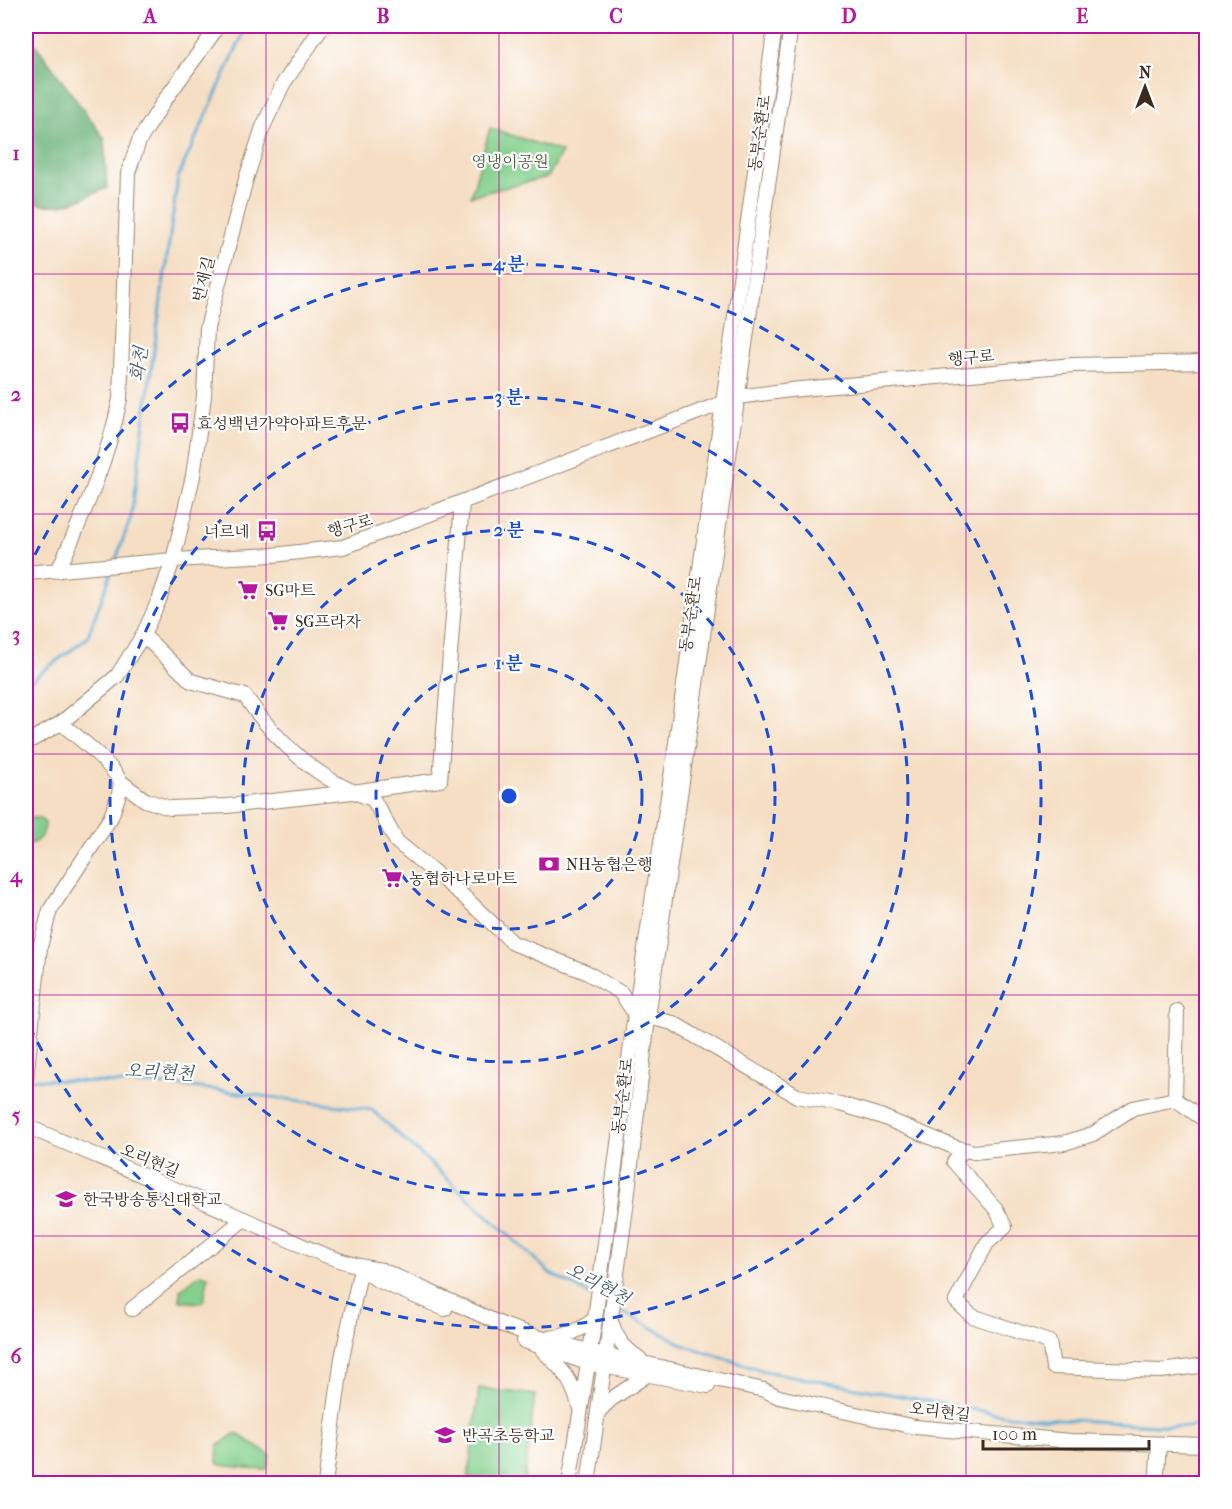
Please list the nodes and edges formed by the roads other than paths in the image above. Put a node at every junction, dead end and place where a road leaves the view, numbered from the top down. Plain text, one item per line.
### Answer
1 (323, 26) edge
2 (775, 26) edge
3 (791, 26) edge
4 (214, 32) dead end
5 (1206, 362) edge
6 (738, 397) junction
7 (722, 402) junction
8 (462, 503) junction
9 (172, 560) junction
10 (58, 571) junction
11 (26, 573) edge
12 (143, 635) junction
13 (61, 723) junction
14 (26, 743) edge
15 (121, 782) junction
16 (352, 792) junction
17 (1177, 1011) dead end
18 (641, 1016) junction
19 (26, 1079) edge
20 (1175, 1099) junction
21 (1206, 1121) edge
22 (26, 1126) edge
23 (963, 1150) junction
24 (244, 1219) junction
25 (361, 1268) junction
26 (132, 1309) dead end
27 (596, 1319) junction
28 (611, 1321) junction
29 (542, 1343) junction
30 (588, 1357) junction
31 (606, 1361) junction
32 (1206, 1365) edge
33 (645, 1369) junction
34 (580, 1410) junction
35 (598, 1412) junction
36 (1159, 1445) junction
37 (1206, 1445) edge
38 (325, 1484) edge
39 (569, 1484) edge
40 (588, 1484) edge
41 (1156, 1484) edge

1 - 9 street, 번재길
2 - 7 street, 동부순환로
3 - 6 street, 동부순환로
4 - 10 street
5 - 6 street, 행구로
6 - 7 street, 행구로
6 - 18 street, 동부순환로
7 - 8 street, 행구로
7 - 18 street, 동부순환로
8 - 9 street, 행구로
8 - 16 street
9 - 10 street, 행구로
9 - 12 street
10 - 11 street
12 - 13 street
12 - 16 street
13 - 14 street
13 - 15 street
15 - 16 street
15 - 19 street
16 - 18 street
17 - 20 street
18 - 23 street
18 - 27 street, 동부순환로
18 - 28 street, 동부순환로
20 - 21 street
20 - 23 street
22 - 24 street, 오리현길
23 - 32 street
24 - 25 street, 오리현길
24 - 26 street
25 - 29 street, 오리현길
25 - 38 street
27 - 29 street
27 - 30 street
28 - 31 street
28 - 33 street
29 - 30 street, 오리현길
29 - 34 street
30 - 31 street, 오리현길
30 - 34 street
31 - 33 street, 오리현길
31 - 35 street
33 - 35 street
33 - 36 street, 오리현길
34 - 39 street
35 - 40 street
36 - 37 street, 오리현길
36 - 41 street

